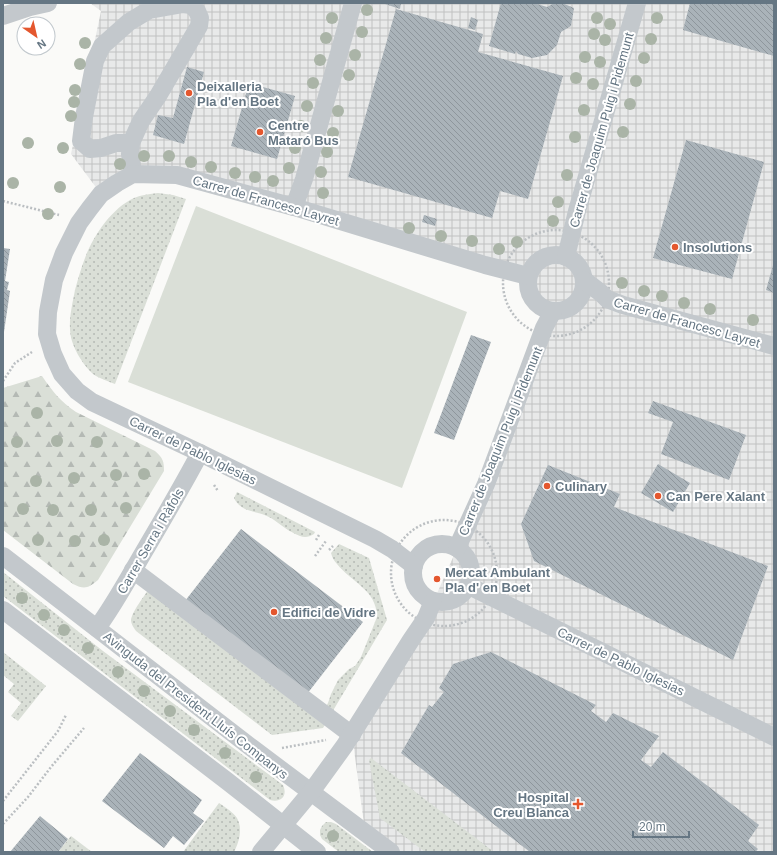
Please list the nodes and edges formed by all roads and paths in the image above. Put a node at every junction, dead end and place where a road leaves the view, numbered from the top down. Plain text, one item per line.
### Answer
1 (48, 3) edge
2 (353, 3) edge
3 (637, 3) edge
4 (3, 16) edge
5 (131, 143) junction
6 (133, 174) junction
7 (3, 200) edge
8 (294, 207) junction
9 (59, 215) dead end
10 (572, 232) junction
11 (566, 257) junction
12 (505, 270) junction
13 (528, 276) junction
14 (584, 280) junction
15 (607, 299) junction
16 (553, 311) junction
17 (542, 335) junction
18 (774, 346) edge
19 (32, 352) dead end
20 (3, 381) edge
21 (200, 453) junction
22 (214, 485) dead end
23 (218, 491) dead end
24 (319, 535) dead end
25 (316, 540) dead end
26 (326, 541) dead end
27 (333, 546) dead end
28 (457, 548) junction
29 (329, 550) dead end
30 (3, 556) edge
31 (315, 556) dead end
32 (414, 566) junction
33 (134, 570) junction
34 (469, 586) junction
35 (494, 590) joint
36 (433, 601) junction
37 (3, 610) edge
38 (97, 628) junction
39 (66, 715) dead end
40 (84, 728) dead end
41 (352, 735) junction
42 (774, 737) edge
43 (333, 739) dead end
44 (264, 757) junction
45 (311, 792) junction
46 (3, 801) edge
47 (3, 824) edge
48 (283, 825) junction
49 (261, 852) edge
50 (317, 852) edge
51 (391, 852) edge

1 - 4 street
2 - 8 street
3 - 10 street, Carrer de Joaquim Puig i Pidemunt
5 - 5 street
5 - 6 street
6 - 8 street, Carrer de Francesc Layret
6 - 21 street, Carrer de Pablo Iglesias
7 - 9 path
8 - 12 street, Carrer de Francesc Layret
10 - 11 street, Carrer de Joaquim Puig i Pidemunt
10 - 12 path
10 - 15 path
11 - 13 street
11 - 14 street
12 - 13 street, Carrer de Francesc Layret
12 - 17 path
13 - 16 street
14 - 15 street, Carrer de Francesc Layret
14 - 16 street
15 - 17 path
15 - 18 street, Carrer de Francesc Layret
16 - 17 street, Carrer de Joaquim Puig i Pidemunt
17 - 28 street, Carrer de Joaquim Puig i Pidemunt
19 - 20 path
21 - 32 street, Carrer de Pablo Iglesias
21 - 33 street, Carrer Serra i Ràfols
22 - 23 path
24 - 25 path
26 - 31 path
27 - 29 path
28 - 32 street
28 - 34 street
30 - 38 street, Avinguda del President Lluís Companys
32 - 36 street
33 - 38 street, Carrer Serra i Ràfols
33 - 41 street
34 - 36 street
34 - 42 street, Carrer de Pablo Iglesias
35 - 35 path
36 - 41 street
37 - 48 street
38 - 44 street, Avinguda del President Lluís Companys
39 - 46 path
40 - 47 path
41 - 45 street
43 - 44 path
44 - 45 street, Avinguda del President Lluís Companys
45 - 48 street
45 - 51 street, Avinguda del President Lluís Companys
48 - 49 street
48 - 50 street

